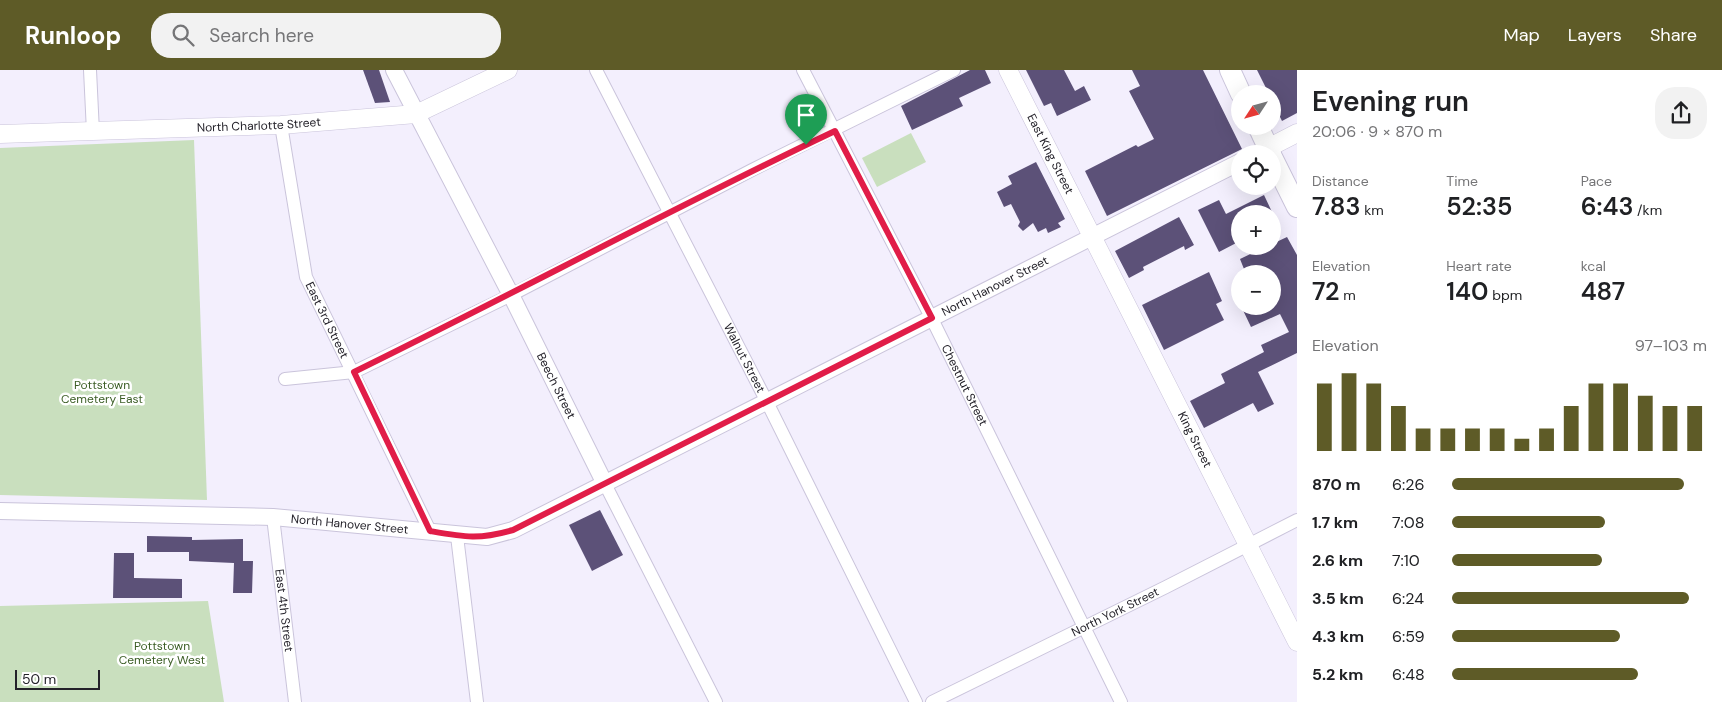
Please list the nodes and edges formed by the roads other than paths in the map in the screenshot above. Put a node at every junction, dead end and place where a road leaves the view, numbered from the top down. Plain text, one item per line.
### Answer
1 (90, 70) edge
2 (394, 70) edge
3 (508, 70) edge
4 (596, 70) edge
5 (803, 70) edge
6 (954, 70) edge
7 (1008, 70) edge
8 (1230, 70) edge
9 (1238, 85) edge
10 (416, 114) junction
11 (281, 125) junction
12 (835, 131) junction
13 (93, 132) junction
14 (1297, 133) edge
15 (0, 134) edge
16 (1279, 145) edge
17 (1231, 167) edge
18 (1281, 178) edge
19 (1297, 207) edge
20 (670, 213) junction
21 (1094, 236) junction
22 (511, 295) junction
23 (932, 318) junction
24 (354, 372) junction
25 (286, 378) dead end
26 (767, 402) junction
27 (605, 484) junction
28 (0, 511) edge
29 (273, 517) junction
30 (1297, 520) edge
31 (430, 531) junction
32 (457, 536) junction
33 (1248, 545) junction
34 (1084, 628) junction
35 (1297, 642) edge
36 (295, 702) edge
37 (477, 702) edge
38 (716, 702) edge
39 (916, 702) edge
40 (932, 702) edge
41 (1121, 702) edge

1 - 13 street
2 - 10 street, Beech Street
3 - 10 main road, North Charlotte Street
4 - 20 street, Walnut Street
5 - 12 street, Chestnut Street
6 - 12 street
7 - 21 main road, East King Street
8 - 9 main road
10 - 11 main road, North Charlotte Street
10 - 22 street, Beech Street
11 - 13 main road, North Charlotte Street
11 - 24 street, East 3rd Street
12 - 20 street
12 - 23 street, Chestnut Street
13 - 15 main road, North Charlotte Street
14 - 16 main road
17 - 21 street, North Hanover Street
18 - 19 main road
20 - 22 street
20 - 26 street, Walnut Street
21 - 23 street, North Hanover Street
21 - 33 main road, King Street
22 - 24 street
22 - 27 street, Beech Street
23 - 26 street, North Hanover Street
23 - 34 street, Chestnut Street
24 - 25 street
24 - 31 street, East 3rd Street
26 - 27 street, North Hanover Street
26 - 39 street, Walnut Street
27 - 32 street, North Hanover Street
27 - 38 street, Beech Street
28 - 29 street, North Hanover Street
29 - 31 street, North Hanover Street
29 - 36 street, East 4th Street
30 - 33 street, North York Street
31 - 32 street, North Hanover Street
32 - 37 street
33 - 34 street, North York Street
33 - 35 main road, King Street
34 - 40 street, North York Street
34 - 41 street, Chestnut Street

